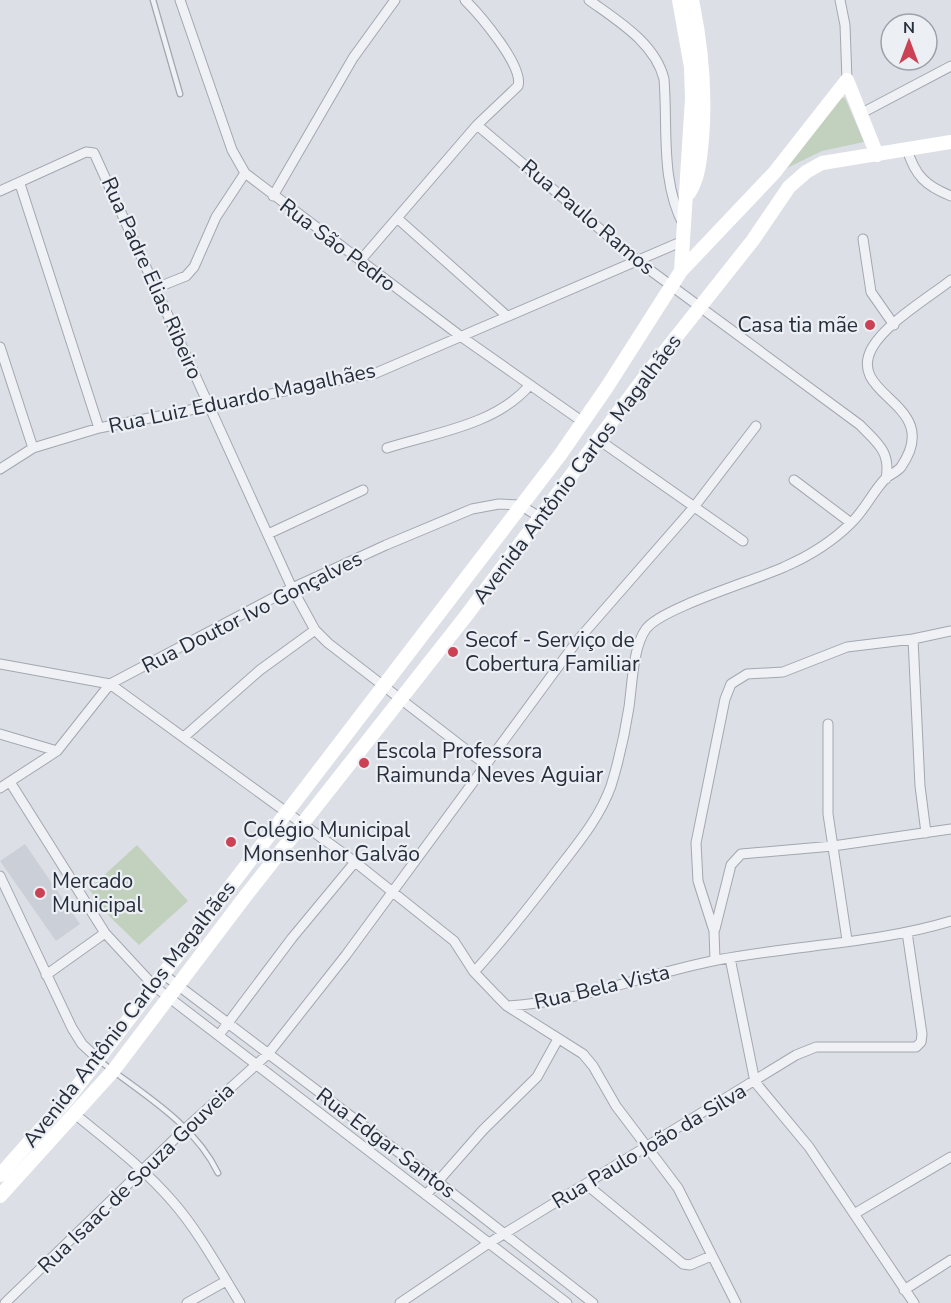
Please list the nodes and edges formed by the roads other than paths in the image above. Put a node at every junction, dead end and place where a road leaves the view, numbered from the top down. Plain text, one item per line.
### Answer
1 (153, 0) edge
2 (180, 0) edge
3 (395, 0) edge
4 (465, 0) edge
5 (589, 0) edge
6 (679, 0) edge
7 (692, 0) edge
8 (840, 0) edge
9 (951, 66) edge
10 (847, 80) junction
11 (180, 94) dead end
12 (861, 114) junction
13 (477, 125) junction
14 (951, 141) edge
15 (907, 150) junction
16 (877, 155) junction
17 (245, 173) junction
18 (774, 173) junction
19 (20, 184) junction
20 (789, 187) junction
21 (0, 191) edge
22 (688, 195) junction
23 (273, 196) junction
24 (951, 196) edge
25 (398, 218) junction
26 (684, 234) junction
27 (863, 239) dead end
28 (360, 261) junction
29 (639, 262) junction
30 (681, 271) junction
31 (951, 280) edge
32 (670, 285) junction
33 (156, 288) junction
34 (701, 305) junction
35 (507, 316) junction
36 (894, 325) junction
37 (459, 335) junction
38 (0, 347) edge
39 (529, 386) junction
40 (210, 407) junction
41 (583, 423) junction
42 (756, 426) dead end
43 (99, 428) junction
44 (599, 440) junction
45 (33, 448) junction
46 (387, 448) dead end
47 (0, 469) edge
48 (886, 479) junction
49 (794, 480) dead end
50 (363, 490) dead end
51 (520, 505) junction
52 (694, 507) junction
53 (538, 516) junction
54 (851, 523) junction
55 (268, 534) junction
56 (743, 541) dead end
57 (292, 588) junction
58 (315, 630) junction
59 (951, 631) edge
60 (913, 639) junction
61 (0, 663) edge
62 (110, 684) junction
63 (383, 684) junction
64 (402, 699) junction
65 (828, 724) dead end
66 (0, 735) edge
67 (184, 737) junction
68 (57, 751) junction
69 (486, 765) junction
70 (10, 782) junction
71 (0, 788) edge
72 (287, 813) junction
73 (303, 824) junction
74 (951, 830) edge
75 (926, 833) junction
76 (833, 846) junction
77 (355, 862) junction
78 (0, 876) edge
79 (392, 892) junction
80 (951, 921) edge
81 (714, 931) junction
82 (907, 932) junction
83 (105, 933) junction
84 (847, 940) junction
85 (730, 958) junction
86 (715, 960) junction
87 (474, 972) junction
88 (163, 974) junction
89 (46, 975) junction
90 (179, 985) junction
91 (154, 986) junction
92 (169, 999) junction
93 (507, 1006) junction
94 (229, 1022) junction
95 (219, 1035) junction
96 (558, 1039) junction
97 (268, 1054) junction
98 (98, 1059) junction
99 (257, 1064) junction
100 (113, 1071) junction
101 (755, 1082) junction
102 (76, 1114) junction
103 (186, 1128) junction
104 (646, 1146) junction
105 (951, 1157) edge
106 (143, 1172) junction
107 (218, 1173) dead end
108 (0, 1175) edge
109 (438, 1182) junction
110 (586, 1185) junction
111 (426, 1195) junction
112 (0, 1196) edge
113 (854, 1215) junction
114 (505, 1234) junction
115 (489, 1244) junction
116 (711, 1256) junction
117 (951, 1260) edge
118 (226, 1281) junction
119 (904, 1290) junction
120 (413, 1300) edge
121 (912, 1302) edge
122 (4, 1303) edge
123 (188, 1303) edge
124 (240, 1303) edge
125 (400, 1303) edge
126 (567, 1303) edge
127 (593, 1303) edge
128 (736, 1303) edge

1 - 11 lane
2 - 17 street, Rua São Pedro
3 - 23 street
4 - 13 street
5 - 26 street
6 - 22 main road
7 - 22 main road
8 - 10 street
9 - 12 street
10 - 12 main road
10 - 18 main road, Avenida Antônio Carlos Magalhães
12 - 16 main road
13 - 25 street
13 - 29 street, Rua Paulo Ramos
14 - 15 main road, Avenida Antônio Carlos Magalhães
15 - 16 main road, Avenida Antônio Carlos Magalhães
15 - 24 street
16 - 20 main road, Avenida Antônio Carlos Magalhães
17 - 23 street, Rua São Pedro
17 - 33 street
18 - 20 main road
18 - 30 main road, Avenida Antônio Carlos Magalhães
19 - 21 street
19 - 33 street, Rua Padre Elias Ribeiro
19 - 43 street
20 - 34 main road, Avenida Antônio Carlos Magalhães
22 - 26 main road
23 - 28 street, Rua São Pedro
25 - 28 street
25 - 35 street
26 - 29 street, Rua Luiz Eduardo Magalhães
26 - 30 main road
27 - 36 street
28 - 37 street, Rua São Pedro
29 - 32 street, Rua Paulo Ramos
29 - 35 street, Rua Luiz Eduardo Magalhães
30 - 32 main road, Avenida Antônio Carlos Magalhães
31 - 36 street
32 - 34 street, Rua Paulo Ramos
32 - 41 main road, Avenida Antônio Carlos Magalhães
33 - 40 street, Rua Padre Elias Ribeiro
34 - 44 main road, Avenida Antônio Carlos Magalhães
34 - 48 street, Rua Paulo Ramos
35 - 37 street, Rua Luiz Eduardo Magalhães
36 - 48 street
37 - 39 street, Rua São Pedro
37 - 40 street, Rua Luiz Eduardo Magalhães
38 - 45 street
39 - 41 street, Rua São Pedro
39 - 46 street
40 - 43 street, Rua Luiz Eduardo Magalhães
40 - 55 street, Rua Padre Elias Ribeiro
41 - 51 main road, Avenida Antônio Carlos Magalhães
42 - 52 street, Rua Isaac de Souza Gouveia
43 - 45 street, Rua Luiz Eduardo Magalhães
44 - 52 street
44 - 53 main road, Avenida Antônio Carlos Magalhães
45 - 47 street, Rua Luiz Eduardo Magalhães
48 - 54 street
49 - 54 street
50 - 55 street
51 - 53 street
51 - 57 street, Rua Doutor Ivo Gonçalves
51 - 63 main road, Avenida Antônio Carlos Magalhães
52 - 56 street
52 - 69 street, Rua Isaac de Souza Gouveia
53 - 64 main road, Avenida Antônio Carlos Magalhães
54 - 87 street
55 - 57 street, Rua Padre Elias Ribeiro
57 - 58 street, Rua Padre Elias Ribeiro
57 - 62 street, Rua Doutor Ivo Gonçalves
58 - 63 street, Rua Padre Elias Ribeiro
58 - 67 street
59 - 60 street
60 - 75 street
60 - 81 street
61 - 62 street
62 - 67 street, Rua Bela Vista
62 - 68 street, Rua Doutor Ivo Gonçalves
63 - 64 street, Rua Padre Elias Ribeiro
63 - 72 main road, Avenida Antônio Carlos Magalhães
64 - 69 street, Rua Padre Elias Ribeiro
64 - 73 main road, Avenida Antônio Carlos Magalhães
65 - 76 street
66 - 68 street
67 - 72 street, Rua Bela Vista
68 - 70 street, Rua Doutor Ivo Gonçalves
69 - 79 street, Rua Isaac de Souza Gouveia
70 - 71 street, Rua Doutor Ivo Gonçalves
70 - 83 street, Rua Edgar Santos
72 - 73 street, Rua Bela Vista
72 - 88 main road, Avenida Antônio Carlos Magalhães
73 - 77 street, Rua Bela Vista
73 - 90 main road, Avenida Antônio Carlos Magalhães
74 - 75 street
75 - 76 street
76 - 81 street
76 - 84 street
77 - 79 street, Rua Bela Vista
77 - 94 street
78 - 89 street
79 - 87 street, Rua Bela Vista
79 - 97 street, Rua Isaac de Souza Gouveia
80 - 82 street, Rua Bela Vista
81 - 86 street
82 - 84 street, Rua Bela Vista
82 - 101 street, Rua Paulo João da Silva
83 - 89 street
83 - 91 street, Rua Edgar Santos
84 - 85 street, Rua Bela Vista
85 - 86 street, Rua Bela Vista
85 - 101 street
86 - 93 street, Rua Bela Vista
87 - 93 street, Rua Bela Vista
88 - 90 street, Rua Edgar Santos
88 - 91 main road, Avenida Antônio Carlos Magalhães
89 - 98 street
90 - 92 main road, Avenida Antônio Carlos Magalhães
90 - 94 street, Rua Edgar Santos
91 - 92 street, Rua Edgar Santos
91 - 98 main road, Avenida Antônio Carlos Magalhães
92 - 95 street, Rua Edgar Santos
92 - 100 main road, Avenida Antônio Carlos Magalhães
93 - 96 street
94 - 95 street
94 - 97 street, Rua Edgar Santos
95 - 99 street, Rua Edgar Santos
96 - 104 street
96 - 109 street
97 - 99 street, Rua Isaac de Souza Gouveia
97 - 109 street, Rua Edgar Santos
98 - 100 lane
98 - 108 main road, Avenida Antônio Carlos Magalhães
99 - 103 street, Rua Isaac de Souza Gouveia
99 - 111 street, Rua Edgar Santos
100 - 102 main road, Avenida Antônio Carlos Magalhães
100 - 103 lane
101 - 104 street, Rua Paulo João da Silva
101 - 113 street
102 - 106 street
102 - 112 main road, Avenida Antônio Carlos Magalhães
103 - 106 street, Rua Isaac de Souza Gouveia
103 - 107 lane
104 - 110 street, Rua Paulo João da Silva
104 - 116 street
105 - 113 street
106 - 118 street
106 - 122 street, Rua Isaac de Souza Gouveia
109 - 111 street
109 - 114 street, Rua Edgar Santos
110 - 114 street, Rua Paulo João da Silva
110 - 116 street
111 - 115 street, Rua Edgar Santos
113 - 119 street
114 - 115 street, Rua Paulo João da Silva
114 - 127 street, Rua Edgar Santos
115 - 120 street, Rua Paulo João da Silva
115 - 126 street, Rua Edgar Santos
116 - 128 street
117 - 119 street
118 - 123 street
118 - 124 street
119 - 121 street
120 - 125 street, Rua Paulo João da Silva

